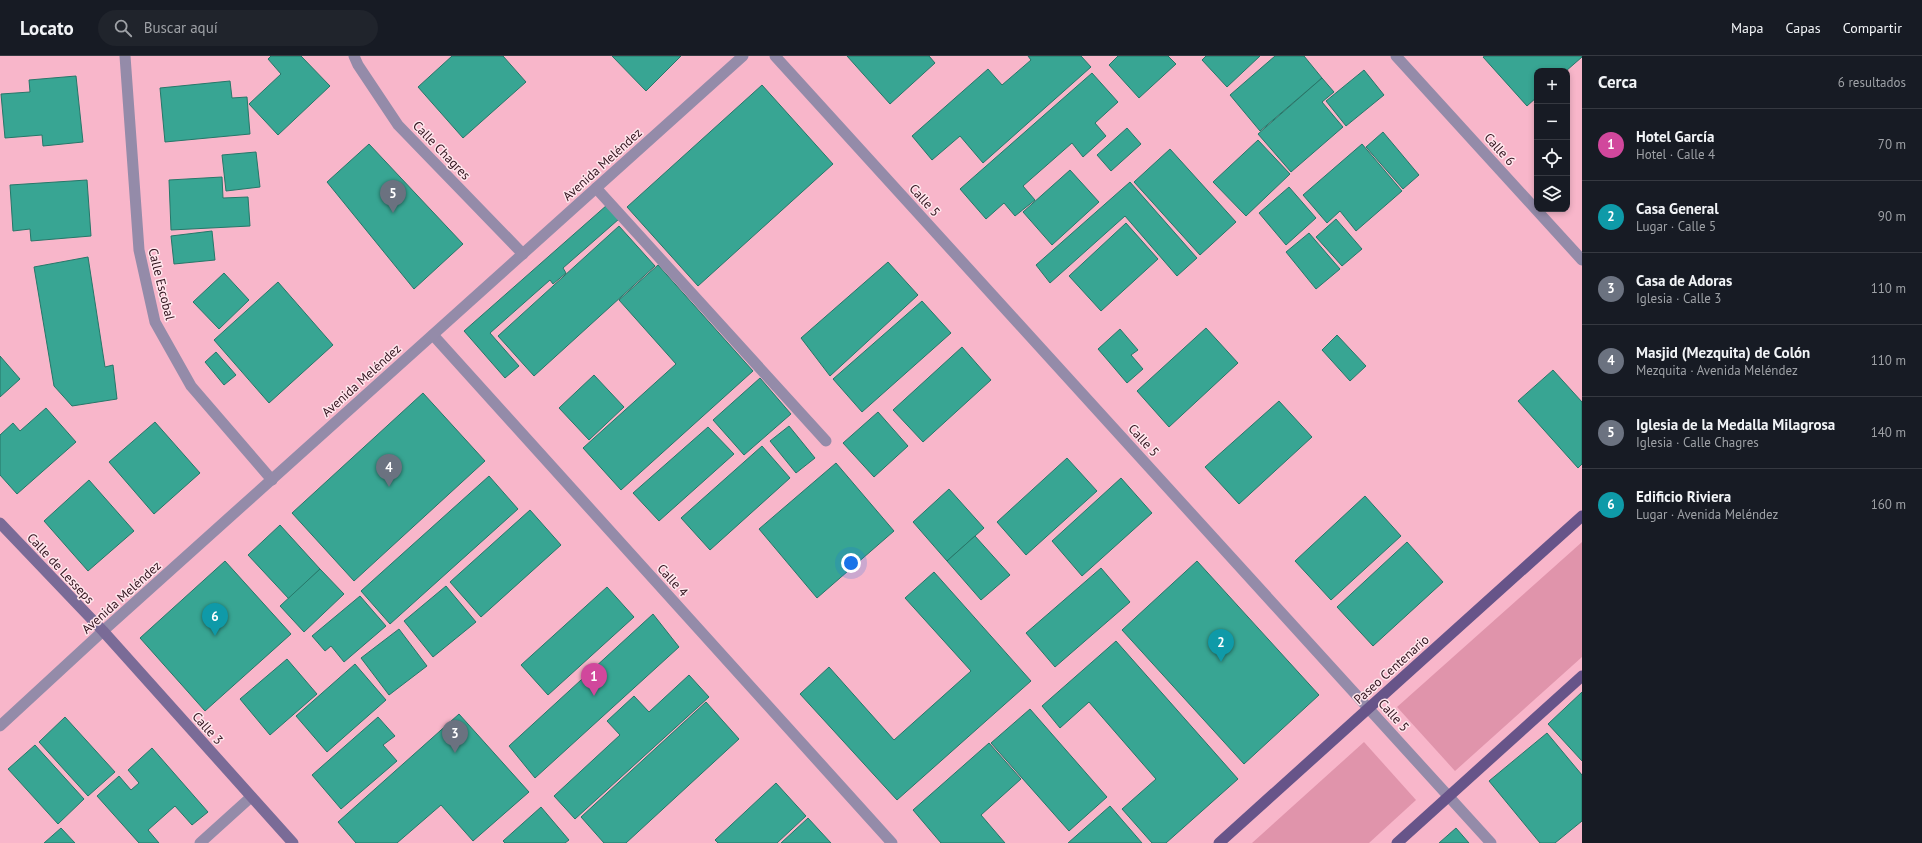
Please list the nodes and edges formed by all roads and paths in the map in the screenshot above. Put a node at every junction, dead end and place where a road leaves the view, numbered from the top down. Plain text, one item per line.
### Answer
1 (125, 56) edge
2 (354, 56) edge
3 (742, 56) edge
4 (775, 56) edge
5 (1396, 56) edge
6 (596, 188) junction
7 (523, 254) junction
8 (1582, 260) edge
9 (433, 335) junction
10 (826, 441) dead end
11 (272, 480) junction
12 (1582, 516) edge
13 (0, 523) edge
14 (103, 631) junction
15 (1582, 676) edge
16 (1369, 707) junction
17 (0, 726) edge
18 (1449, 796) junction
19 (251, 797) junction
20 (200, 843) edge
21 (293, 843) edge
22 (892, 843) edge
23 (1219, 843) edge
24 (1398, 843) edge
25 (1491, 843) edge

1 - 11 street, Calle Escobal
2 - 7 street, Calle Chagres
3 - 6 street, Avenida Meléndez
4 - 16 street, Calle 5
5 - 8 street, Calle 6
6 - 7 street, Avenida Meléndez
6 - 10 street
7 - 9 street, Avenida Meléndez
9 - 11 street, Avenida Meléndez
9 - 22 street, Calle 4
11 - 14 street, Avenida Meléndez
12 - 16 main road, Paseo Centenario
13 - 14 main road, Calle de Lesseps
14 - 17 street, Avenida Meléndez
14 - 19 main road, Calle 3
15 - 18 main road
16 - 18 street, Calle 5
16 - 23 main road, Paseo Centenario
18 - 24 main road
18 - 25 street, Calle 5
19 - 20 street
19 - 21 main road, Calle 3

